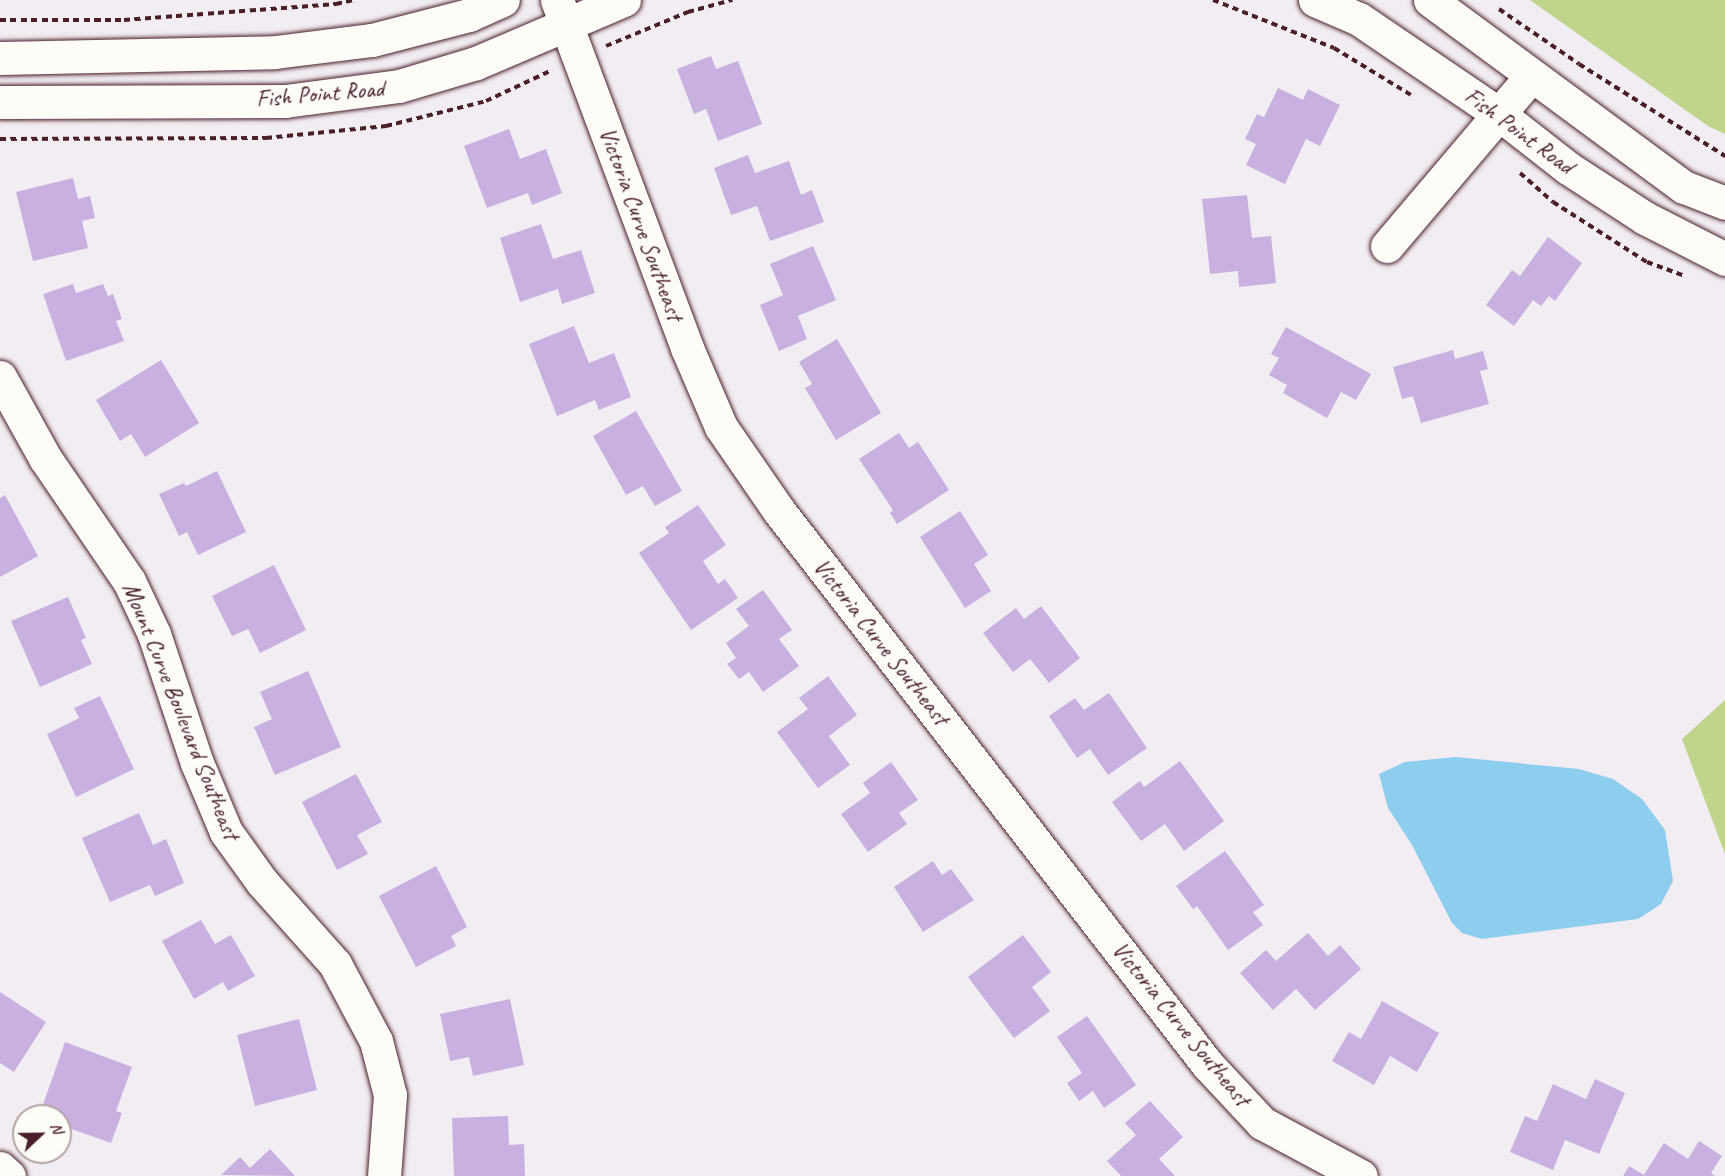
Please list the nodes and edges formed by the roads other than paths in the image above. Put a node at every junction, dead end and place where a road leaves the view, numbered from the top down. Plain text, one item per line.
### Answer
1 (503, 0) edge
2 (624, 0) edge
3 (1315, 0) edge
4 (1430, 0) edge
5 (562, 12) edge
6 (0, 58) edge
7 (1531, 76) junction
8 (0, 102) edge
9 (1499, 114) junction
10 (1725, 203) edge
11 (1387, 246) dead end
12 (1725, 259) edge
13 (0, 378) edge
14 (0, 1168) edge
15 (9, 1176) edge
16 (384, 1176) edge
17 (1361, 1176) edge

1 - 6 street, Fish Point Road
2 - 5 street, Fish Point Road
3 - 9 street, Fish Point Road
4 - 7 street
5 - 8 street, Fish Point Road
5 - 17 street, Victoria Curve Southeast
7 - 9 street
7 - 10 street
9 - 11 street
9 - 12 street, Fish Point Road
13 - 16 street, Mount Curve Boulevard Southeast
14 - 15 street

